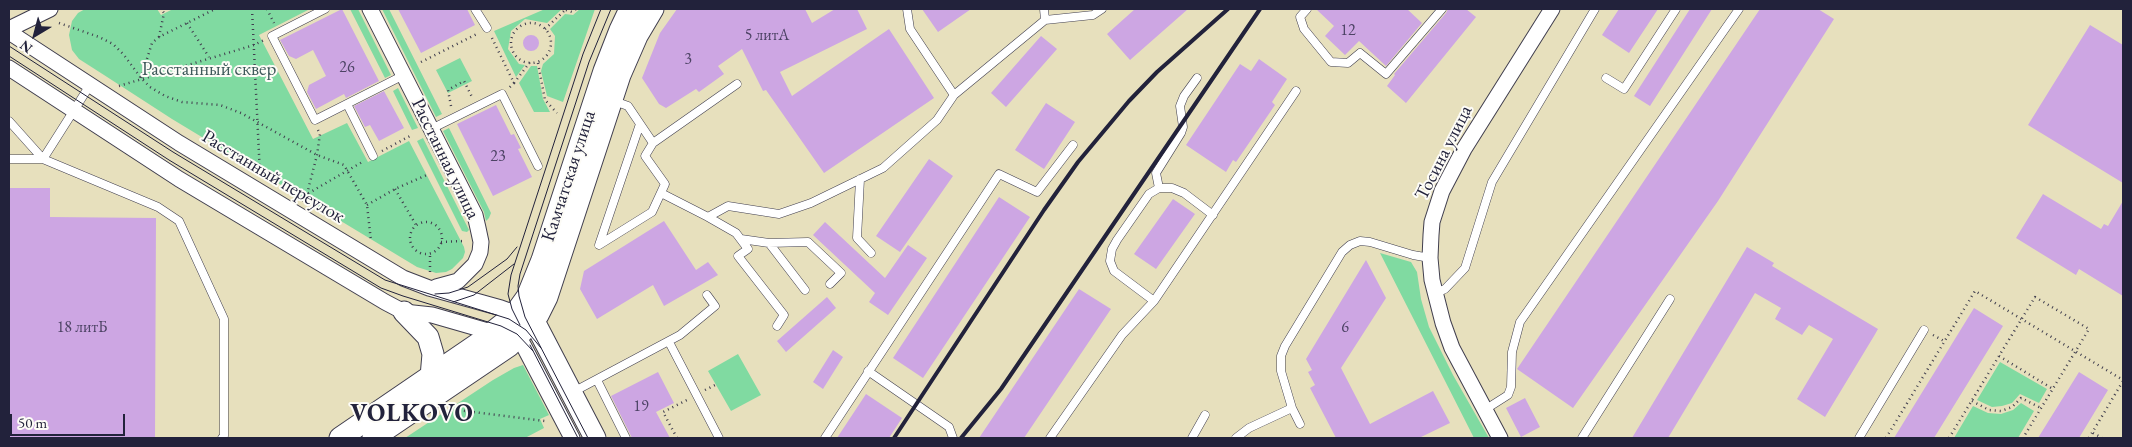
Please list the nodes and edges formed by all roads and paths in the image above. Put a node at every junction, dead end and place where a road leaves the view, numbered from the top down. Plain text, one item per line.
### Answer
1 (50, 9) edge
2 (161, 9) edge
3 (215, 9) edge
4 (252, 9) edge
5 (267, 9) edge
6 (325, 9) edge
7 (370, 9) edge
8 (474, 9) edge
9 (565, 9) edge
10 (576, 9) edge
11 (630, 9) edge
12 (653, 9) edge
13 (907, 9) edge
14 (1044, 9) edge
15 (1102, 9) edge
16 (1308, 9) edge
17 (1442, 9) edge
18 (1552, 9) edge
19 (1595, 9) edge
20 (1676, 9) edge
21 (1739, 9) edge
22 (1045, 20) junction
23 (59, 23) dead end
24 (188, 23) junction
25 (487, 28) junction
26 (545, 29) junction
27 (9, 31) edge
28 (279, 32) junction
29 (272, 36) junction
30 (159, 38) junction
31 (254, 46) junction
32 (209, 57) junction
33 (421, 62) dead end
34 (530, 62) junction
35 (538, 63) junction
36 (9, 68) edge
37 (404, 75) junction
38 (141, 78) junction
39 (1197, 78) dead end
40 (1606, 78) dead end
41 (514, 83) junction
42 (737, 84) dead end
43 (90, 85) junction
44 (115, 87) dead end
45 (1296, 91) dead end
46 (502, 94) junction
47 (954, 95) junction
48 (612, 100) junction
49 (347, 104) junction
50 (477, 107) junction
51 (74, 111) junction
52 (557, 112) dead end
53 (315, 120) junction
54 (450, 120) junction
55 (9, 121) edge
56 (258, 121) junction
57 (640, 124) junction
58 (431, 129) junction
59 (410, 136) dead end
60 (653, 143) junction
61 (1073, 145) dead end
62 (316, 155) junction
63 (374, 156) junction
64 (9, 159) edge
65 (43, 159) junction
66 (538, 166) dead end
67 (347, 171) junction
68 (429, 174) dead end
69 (261, 178) dead end
70 (860, 180) junction
71 (1159, 188) junction
72 (394, 189) junction
73 (660, 193) junction
74 (307, 194) junction
75 (302, 202) dead end
76 (367, 205) junction
77 (1213, 215) junction
78 (708, 217) junction
79 (416, 225) junction
80 (741, 239) junction
81 (464, 241) dead end
82 (441, 242) junction
83 (769, 243) junction
84 (371, 244) dead end
85 (871, 253) dead end
86 (430, 254) junction
87 (1430, 258) junction
88 (429, 280) junction
89 (830, 284) dead end
90 (806, 290) dead end
91 (1436, 293) junction
92 (707, 295) dead end
93 (1670, 299) dead end
94 (1154, 301) junction
95 (404, 312) junction
96 (524, 317) junction
97 (2021, 319) junction
98 (777, 326) dead end
99 (1924, 330) dead end
100 (492, 333) junction
101 (519, 337) junction
102 (669, 342) junction
103 (2076, 352) junction
104 (1999, 356) junction
105 (868, 370) junction
106 (430, 376) junction
107 (597, 380) junction
108 (2123, 381) edge
109 (2053, 389) junction
110 (572, 393) junction
111 (696, 395) junction
112 (1972, 400) junction
113 (1292, 408) junction
114 (2041, 408) junction
115 (445, 409) dead end
116 (1486, 409) junction
117 (1205, 415) dead end
118 (553, 417) dead end
119 (1300, 424) dead end
120 (2092, 432) junction
121 (222, 438) edge
122 (340, 438) edge
123 (373, 438) edge
124 (572, 438) edge
125 (595, 438) edge
126 (626, 438) edge
127 (677, 438) edge
128 (719, 438) edge
129 (825, 438) edge
130 (953, 438) edge
131 (1050, 438) edge
132 (1192, 438) edge
133 (1236, 438) edge
134 (1500, 438) edge
135 (1582, 438) edge
136 (1859, 438) edge
137 (1886, 438) edge
138 (1949, 438) edge
139 (2023, 438) edge
140 (2088, 438) edge
141 (2102, 438) edge

1 - 27 street
2 - 30 path
3 - 24 path
4 - 31 path
5 - 28 path
6 - 28 lane
7 - 37 street, Расстанная улица
8 - 25 lane
9 - 10 path
9 - 26 path
11 - 96 main road, Камчатская улица
12 - 48 main road, Камчатская улица
13 - 47 lane
14 - 22 lane
15 - 22 lane
16 - 17 lane
18 - 87 street, Тосина улица
19 - 91 lane
20 - 40 lane
21 - 116 lane
22 - 47 lane
23 - 38 path
24 - 30 path
24 - 32 path
25 - 33 path
25 - 41 path
26 - 34 path
26 - 35 path
27 - 43 street, Расстанный переулок
28 - 29 lane
29 - 31 path
29 - 53 lane
30 - 38 path
31 - 32 path
31 - 56 path
32 - 38 path
34 - 35 path
34 - 41 path
35 - 52 path
36 - 51 street
37 - 49 lane
37 - 58 street, Расстанная улица
38 - 44 path
38 - 56 path
39 - 71 lane
41 - 46 path
42 - 60 lane
43 - 51 lane
43 - 88 street, Расстанный переулок
45 - 77 lane
46 - 50 lane
46 - 66 lane
47 - 70 lane
48 - 57 lane
48 - 96 main road, Камчатская улица
49 - 53 lane
49 - 63 lane
50 - 54 lane
50 - 54 path
51 - 65 lane
51 - 95 street
53 - 62 path
54 - 58 lane
55 - 65 lane
56 - 62 path
56 - 69 path
57 - 60 lane
57 - 73 lane
58 - 88 street, Расстанная улица
59 - 63 path
60 - 73 lane
61 - 105 lane
62 - 67 path
62 - 74 path
63 - 67 path
64 - 65 lane
65 - 121 lane
67 - 74 path
67 - 76 path
68 - 72 path
70 - 78 lane
70 - 85 lane
71 - 77 lane
71 - 94 lane
72 - 76 path
72 - 79 path
73 - 78 lane
74 - 75 path
76 - 84 path
77 - 94 lane
78 - 80 lane
79 - 82 path
79 - 86 path
80 - 83 lane
80 - 98 lane
81 - 82 path
82 - 86 path
83 - 89 lane
83 - 90 lane
86 - 88 path
87 - 91 street, Тосина улица
87 - 113 lane
88 - 96 street, Расстанный переулок
91 - 116 street, Тосина улица
92 - 102 lane
93 - 135 lane
94 - 131 lane
95 - 100 street
95 - 106 main road
96 - 100 main road, Камчатская улица
96 - 101 main road
96 - 110 main road
97 - 103 path
97 - 103 path
97 - 104 path
97 - 137 path
99 - 136 lane
100 - 101 street
100 - 106 main road, Камчатская улица
101 - 123 main road
101 - 124 street
102 - 107 lane
102 - 111 lane
103 - 108 path
103 - 109 path
104 - 109 path
104 - 112 path
105 - 129 lane
105 - 130 lane
106 - 122 main road, Камчатская улица
107 - 110 lane
107 - 126 lane
108 - 120 path
109 - 114 path
110 - 125 main road
111 - 127 path
111 - 128 lane
112 - 114 path
112 - 138 path
113 - 119 lane
113 - 133 lane
114 - 139 path
115 - 118 path
116 - 134 street, Тосина улица
117 - 132 lane
120 - 140 path
120 - 141 path

